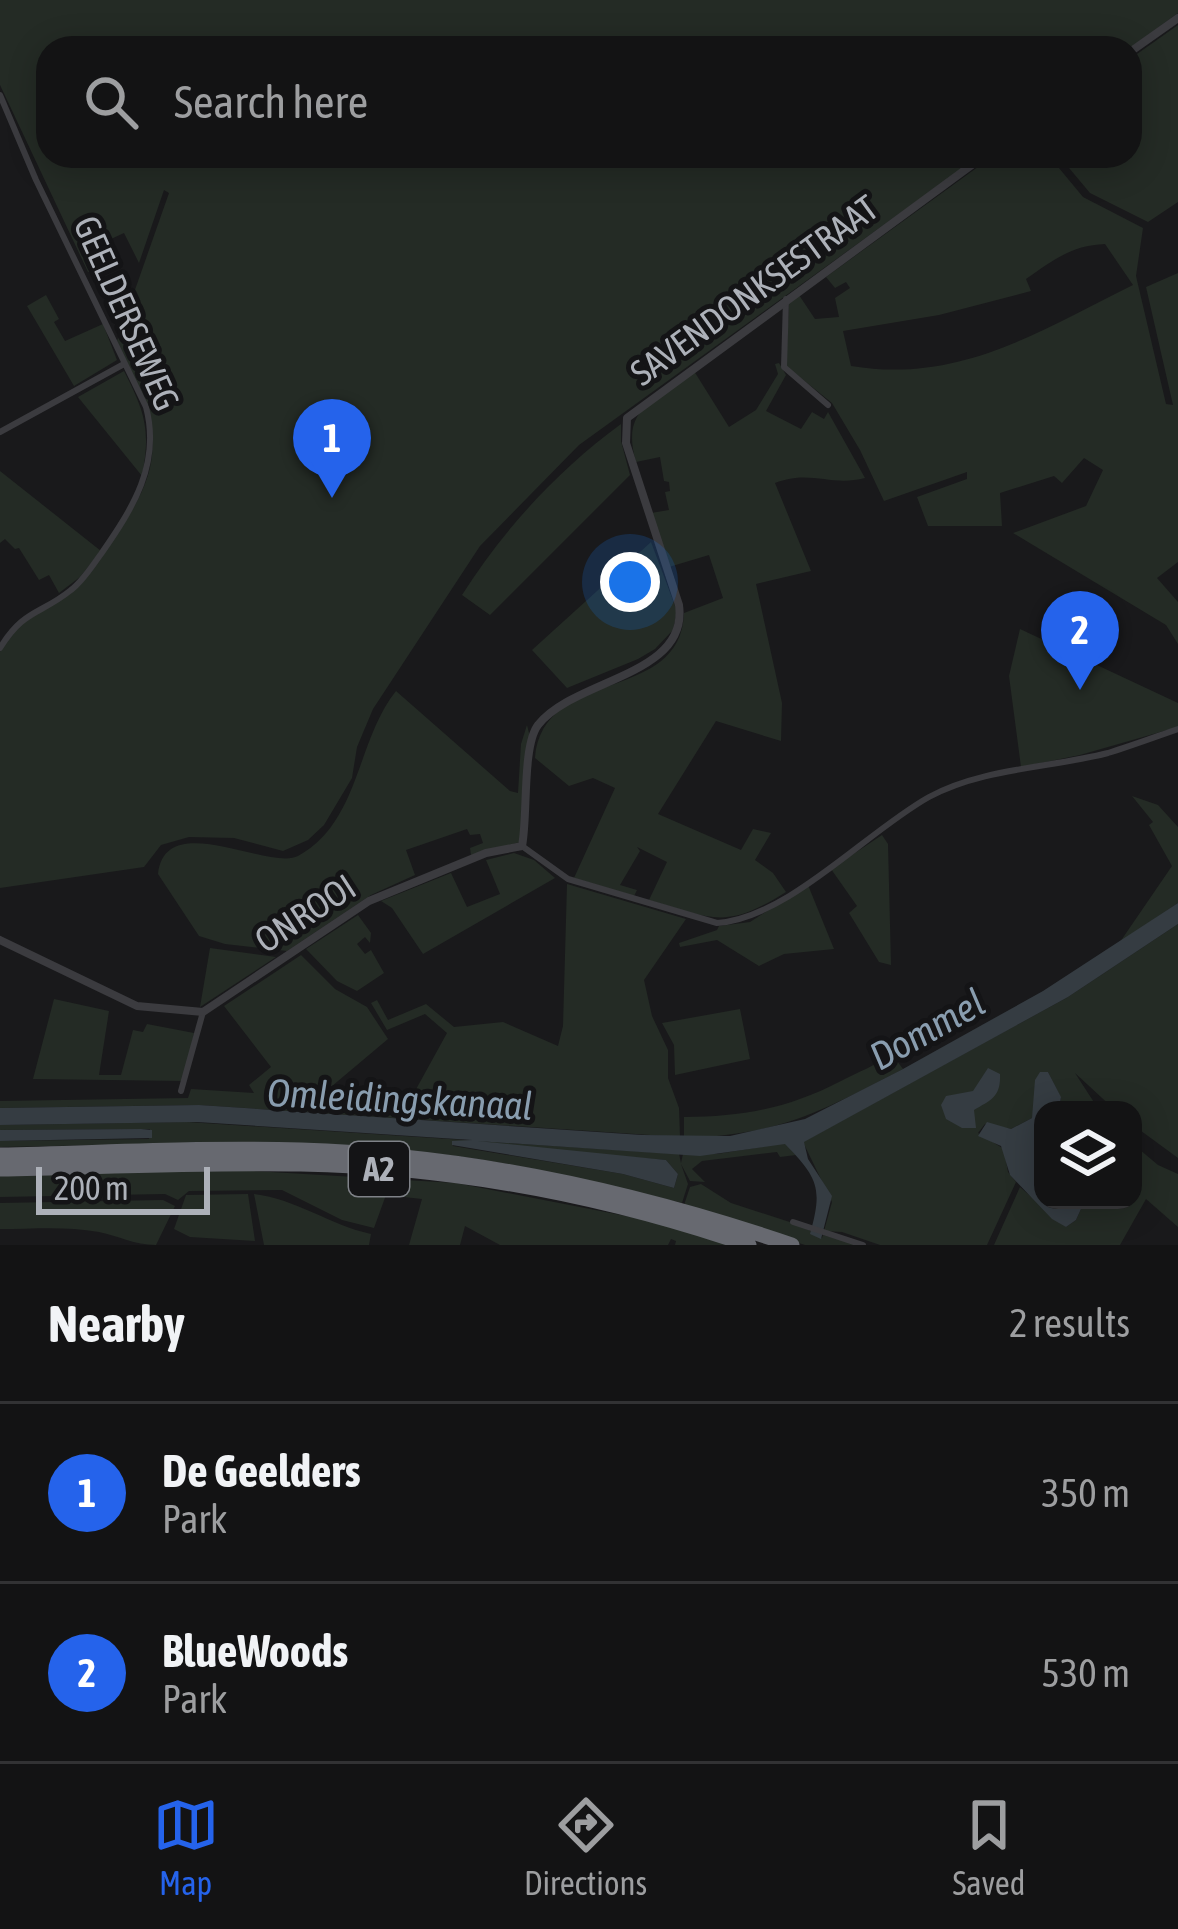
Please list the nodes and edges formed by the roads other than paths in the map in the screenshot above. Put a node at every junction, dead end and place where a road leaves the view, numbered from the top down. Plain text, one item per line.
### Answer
1 (1178, 18) edge
2 (1142, 44) edge
3 (0, 95) edge
4 (967, 168) edge
5 (786, 299) junction
6 (124, 364) junction
7 (828, 405) dead end
8 (0, 432) edge
9 (0, 648) edge
10 (1178, 729) edge
11 (522, 846) junction
12 (0, 940) edge
13 (203, 1012) junction
14 (181, 1091) dead end
15 (0, 1155) edge
16 (0, 1169) edge
17 (793, 1222) dead end
18 (749, 1245) edge
19 (793, 1245) edge
20 (863, 1245) edge

1 - 2 street
3 - 6 street, GEELDERSEWEG
4 - 5 street, SAVENDONKSESTRAAT
5 - 7 street
5 - 11 street, SAVENDONKSESTRAAT
6 - 8 street
6 - 9 street, GEELDERSEWEG
10 - 11 street
11 - 13 street, ONROOI
12 - 13 street
13 - 14 street
15 - 19 highway, A2
16 - 18 highway, A2
17 - 20 street

